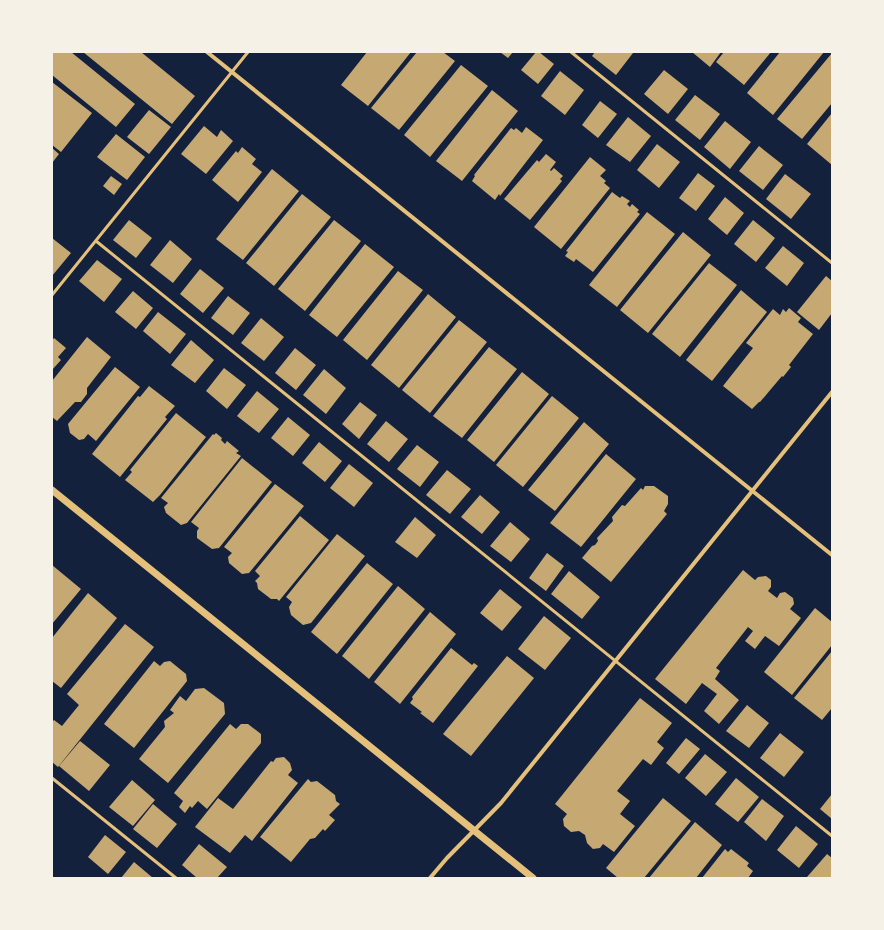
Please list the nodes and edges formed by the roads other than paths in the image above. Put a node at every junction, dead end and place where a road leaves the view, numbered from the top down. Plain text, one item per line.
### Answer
1 (207, 52) edge
2 (248, 52) edge
3 (571, 52) edge
4 (232, 72) junction
5 (96, 241) junction
6 (832, 264) edge
7 (52, 295) edge
8 (832, 392) edge
9 (52, 490) edge
10 (752, 491) junction
11 (832, 555) edge
12 (615, 661) junction
13 (52, 778) edge
14 (474, 830) junction
15 (832, 836) edge
16 (176, 878) edge
17 (430, 878) edge
18 (533, 878) edge

1 - 4 street
2 - 4 lane
3 - 6 lane
4 - 5 lane
4 - 10 street
5 - 7 lane
5 - 12 lane
8 - 10 street
9 - 14 street
10 - 11 street
10 - 12 street
12 - 14 street
12 - 15 lane
13 - 16 lane
14 - 17 street
14 - 18 street

